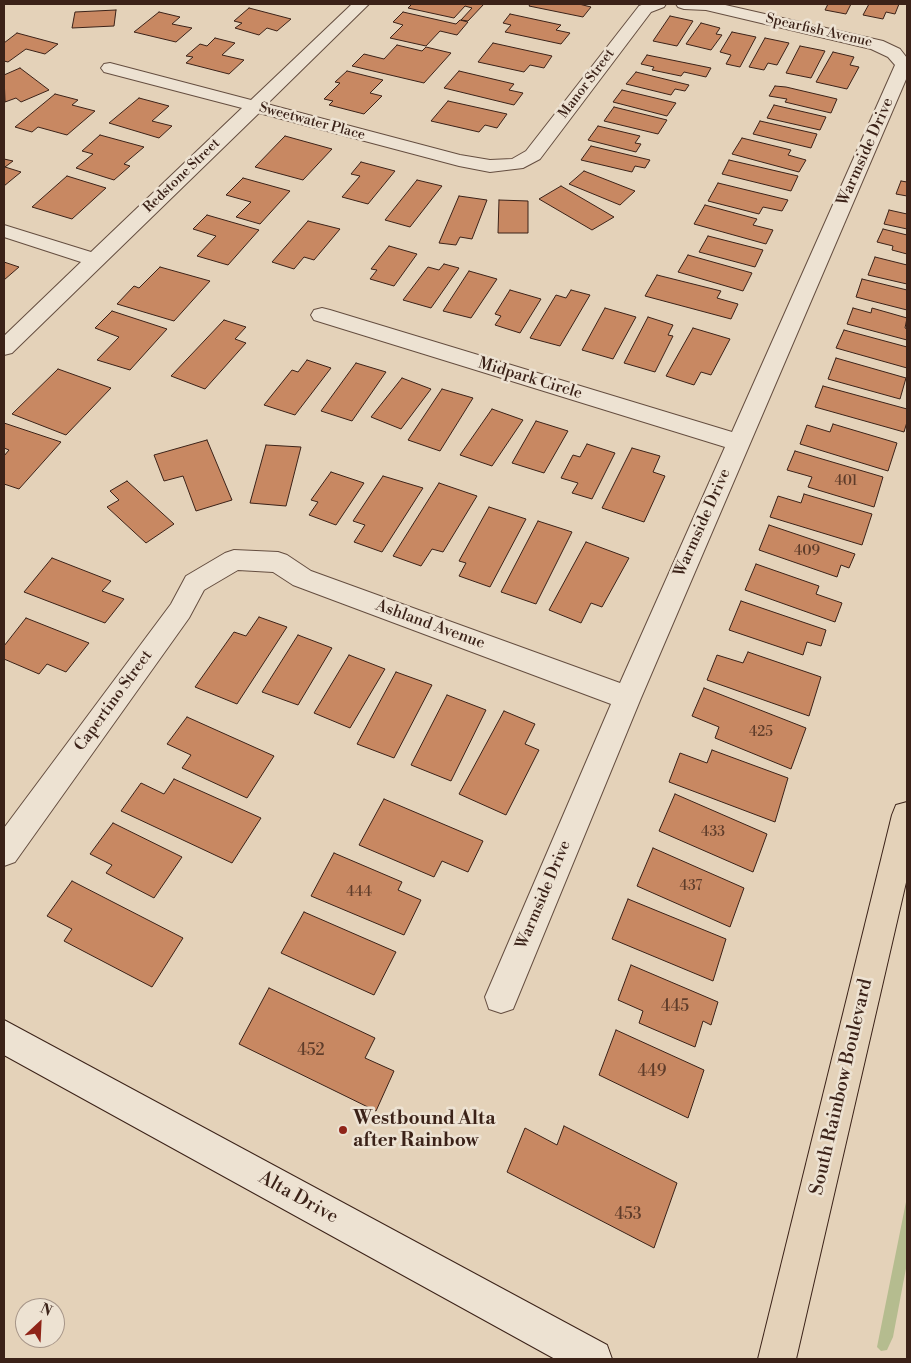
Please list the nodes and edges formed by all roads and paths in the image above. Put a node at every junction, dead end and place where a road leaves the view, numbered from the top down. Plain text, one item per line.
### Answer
1 (361, 4) edge
2 (658, 4) edge
3 (684, 4) edge
4 (894, 53) joint
5 (110, 68) dead end
6 (254, 106) junction
7 (516, 164) joint
8 (4, 231) edge
9 (95, 260) junction
10 (322, 315) dead end
11 (4, 348) edge
12 (738, 442) junction
13 (234, 560) joint
14 (627, 698) junction
15 (907, 815) edge
16 (4, 852) edge
17 (501, 997) dead end
18 (4, 1038) edge
19 (593, 1359) edge
20 (777, 1359) edge

1 - 6 street, Redstone Street
2 - 7 street, Manor Street
3 - 4 street, Spearfish Avenue
4 - 12 street, Warmside Drive
5 - 6 street, Sweetwater Place
6 - 7 street, Sweetwater Place
6 - 9 street, Redstone Street
8 - 9 street
9 - 11 street, Redstone Street
10 - 12 street, Midpark Circle
12 - 14 street, Warmside Drive
13 - 14 street, Ashland Avenue
13 - 16 street, Capertino Street
14 - 17 street, Warmside Drive
15 - 20 main road, South Rainbow Boulevard
18 - 19 street, Alta Drive

